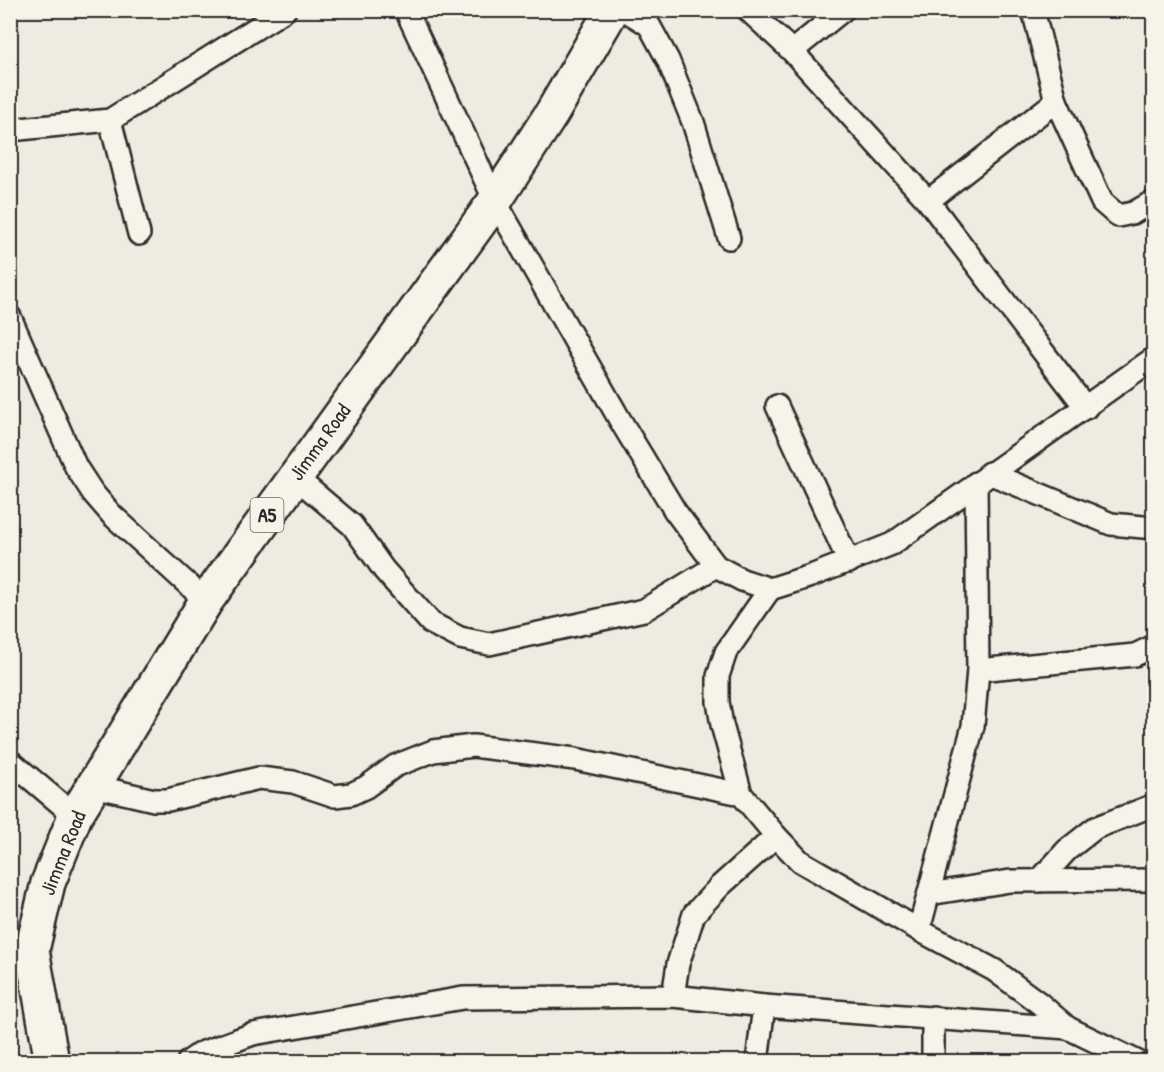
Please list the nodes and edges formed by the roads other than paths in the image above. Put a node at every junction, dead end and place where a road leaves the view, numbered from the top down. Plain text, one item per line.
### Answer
1 (285, 10) edge
2 (406, 10) edge
3 (612, 10) edge
4 (625, 10) edge
5 (748, 10) edge
6 (843, 10) edge
7 (1034, 10) edge
8 (792, 51) junction
9 (1056, 101) junction
10 (110, 120) junction
11 (10, 130) edge
12 (495, 201) junction
13 (928, 201) junction
14 (1154, 201) edge
15 (139, 234) dead end
16 (729, 238) dead end
17 (10, 317) edge
18 (1154, 358) edge
19 (777, 406) dead end
20 (1086, 408) junction
21 (294, 476) junction
22 (983, 478) junction
23 (1154, 528) edge
24 (849, 562) junction
25 (716, 566) junction
26 (770, 588) junction
27 (206, 601) junction
28 (1154, 646) edge
29 (978, 670) junction
30 (10, 761) edge
31 (94, 786) junction
32 (741, 794) junction
33 (1154, 805) edge
34 (75, 816) junction
35 (776, 836) junction
36 (1154, 880) edge
37 (1039, 881) junction
38 (929, 894) junction
39 (920, 930) junction
40 (21, 951) edge
41 (673, 996) junction
42 (764, 1006) junction
43 (933, 1017) junction
44 (1068, 1028) junction
45 (52, 1062) edge
46 (188, 1062) edge
47 (757, 1062) edge
48 (933, 1062) edge
49 (1138, 1062) edge

1 - 10 street
2 - 12 street
3 - 12 highway, Jimma Road / A5
4 - 16 street
5 - 8 street
6 - 8 street
7 - 9 street
8 - 13 street
9 - 13 street
9 - 14 street
10 - 11 street
10 - 15 street
12 - 21 highway, Jimma Road / A5
12 - 25 street
13 - 20 street
17 - 27 street
18 - 20 street
19 - 24 street
20 - 22 street
21 - 25 street
21 - 27 highway, Jimma Road / A5
22 - 23 street
22 - 24 street
22 - 29 street
24 - 26 street
25 - 26 street
26 - 32 street
27 - 31 highway, Jimma Road / A5
28 - 29 street
29 - 38 street
30 - 34 street
31 - 32 street
31 - 34 highway, Jimma Road / A5
32 - 35 street
33 - 37 street
34 - 40 highway, Jimma Road / A5
35 - 39 street
35 - 41 street
36 - 37 street
37 - 38 street
38 - 39 street
39 - 44 street
40 - 45 highway, Jimma Road / A5
41 - 42 street
41 - 46 street
42 - 43 street
42 - 47 street
43 - 44 street
43 - 48 street
44 - 49 street

